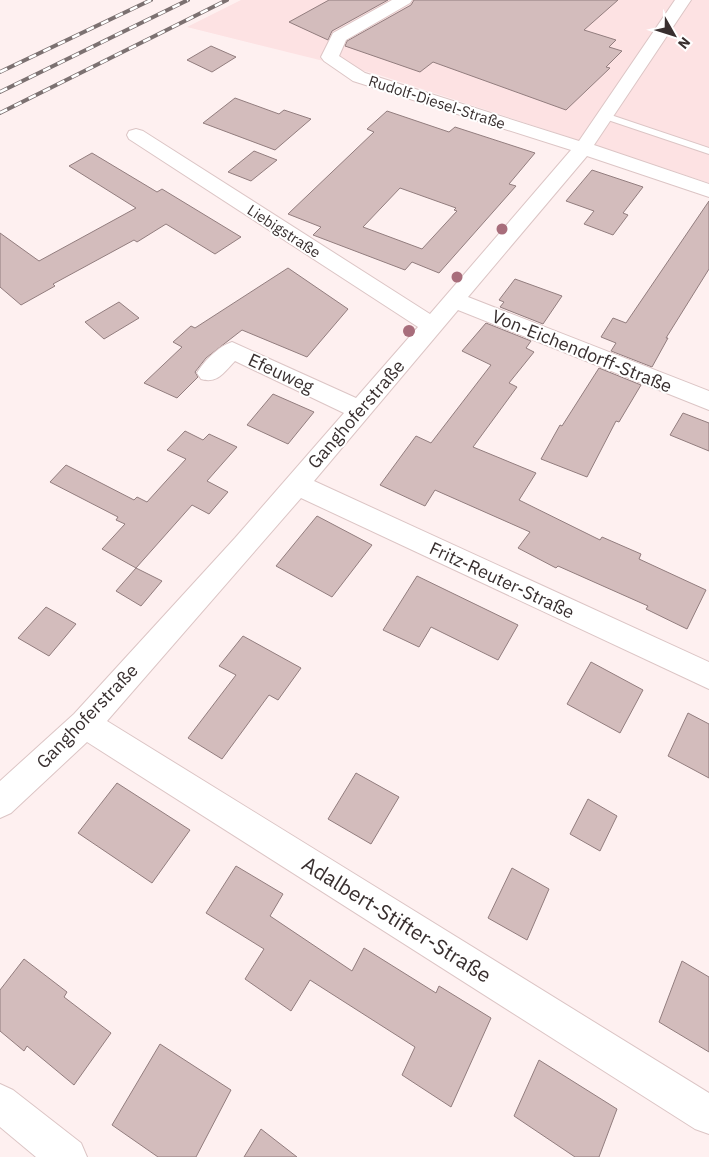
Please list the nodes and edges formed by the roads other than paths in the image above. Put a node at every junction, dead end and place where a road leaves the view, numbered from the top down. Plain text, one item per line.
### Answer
1 (404, 0) edge
2 (683, 0) edge
3 (605, 116) junction
4 (136, 135) dead end
5 (583, 148) junction
6 (709, 151) edge
7 (709, 191) edge
8 (454, 300) junction
9 (432, 326) junction
10 (209, 373) dead end
11 (709, 401) edge
12 (360, 410) junction
13 (296, 484) junction
14 (709, 676) edge
15 (85, 724) junction
16 (0, 802) edge
17 (0, 1103) edge
18 (709, 1115) edge
19 (67, 1157) edge

1 - 5 street, Rudolf-Diesel-Straße
2 - 3 street, Ganghoferstraße
3 - 5 street, Ganghoferstraße
3 - 6 lane
4 - 9 street, Liebigstraße
5 - 7 street
5 - 8 street, Ganghoferstraße
8 - 9 street, Ganghoferstraße
8 - 11 street, Von-Eichendorff-Straße
9 - 12 street, Ganghoferstraße
10 - 12 street, Efeuweg
12 - 13 street, Ganghoferstraße
13 - 14 street, Fritz-Reuter-Straße
13 - 15 street, Ganghoferstraße
15 - 16 street, Ganghoferstraße
15 - 18 street, Adalbert-Stifter-Straße
17 - 19 street

